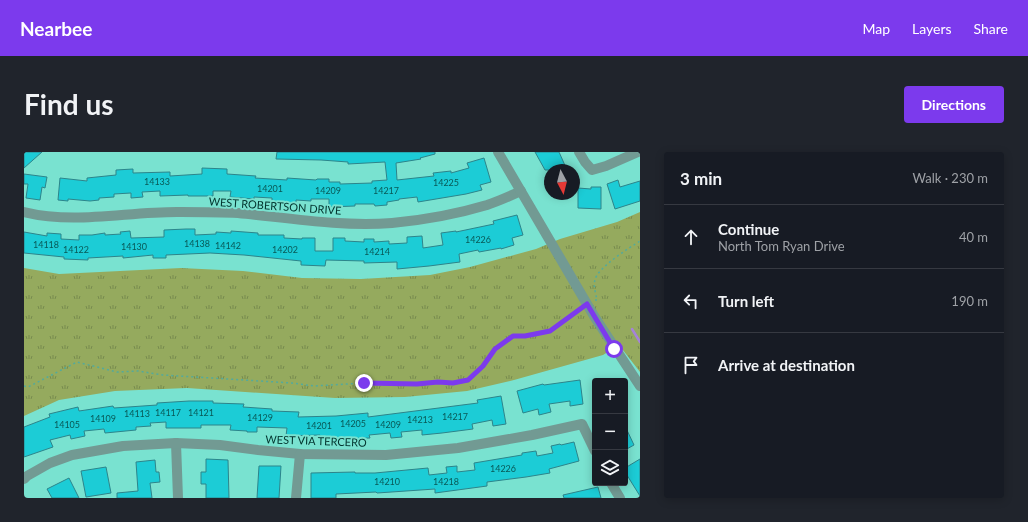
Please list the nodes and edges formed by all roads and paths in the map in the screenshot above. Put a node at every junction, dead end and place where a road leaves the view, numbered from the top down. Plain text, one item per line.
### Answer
1 (498, 152) edge
2 (579, 152) edge
3 (638, 152) edge
4 (521, 191) junction
5 (24, 212) edge
6 (640, 241) edge
7 (587, 304) junction
8 (24, 386) edge
9 (640, 386) edge
10 (176, 443) junction
11 (595, 450) edge
12 (300, 454) junction
13 (24, 479) edge
14 (612, 486) edge
15 (178, 498) edge
16 (296, 498) edge
17 (620, 498) edge

1 - 4 street
2 - 3 street
4 - 5 street, WEST ROBERTSON DRIVE
4 - 7 street
6 - 7 path
7 - 8 path
7 - 9 street
10 - 12 street, WEST VIA TERCERO
10 - 13 street, WEST VIA TERCERO
10 - 15 street
11 - 12 street, WEST VIA TERCERO
12 - 16 street
14 - 17 street

